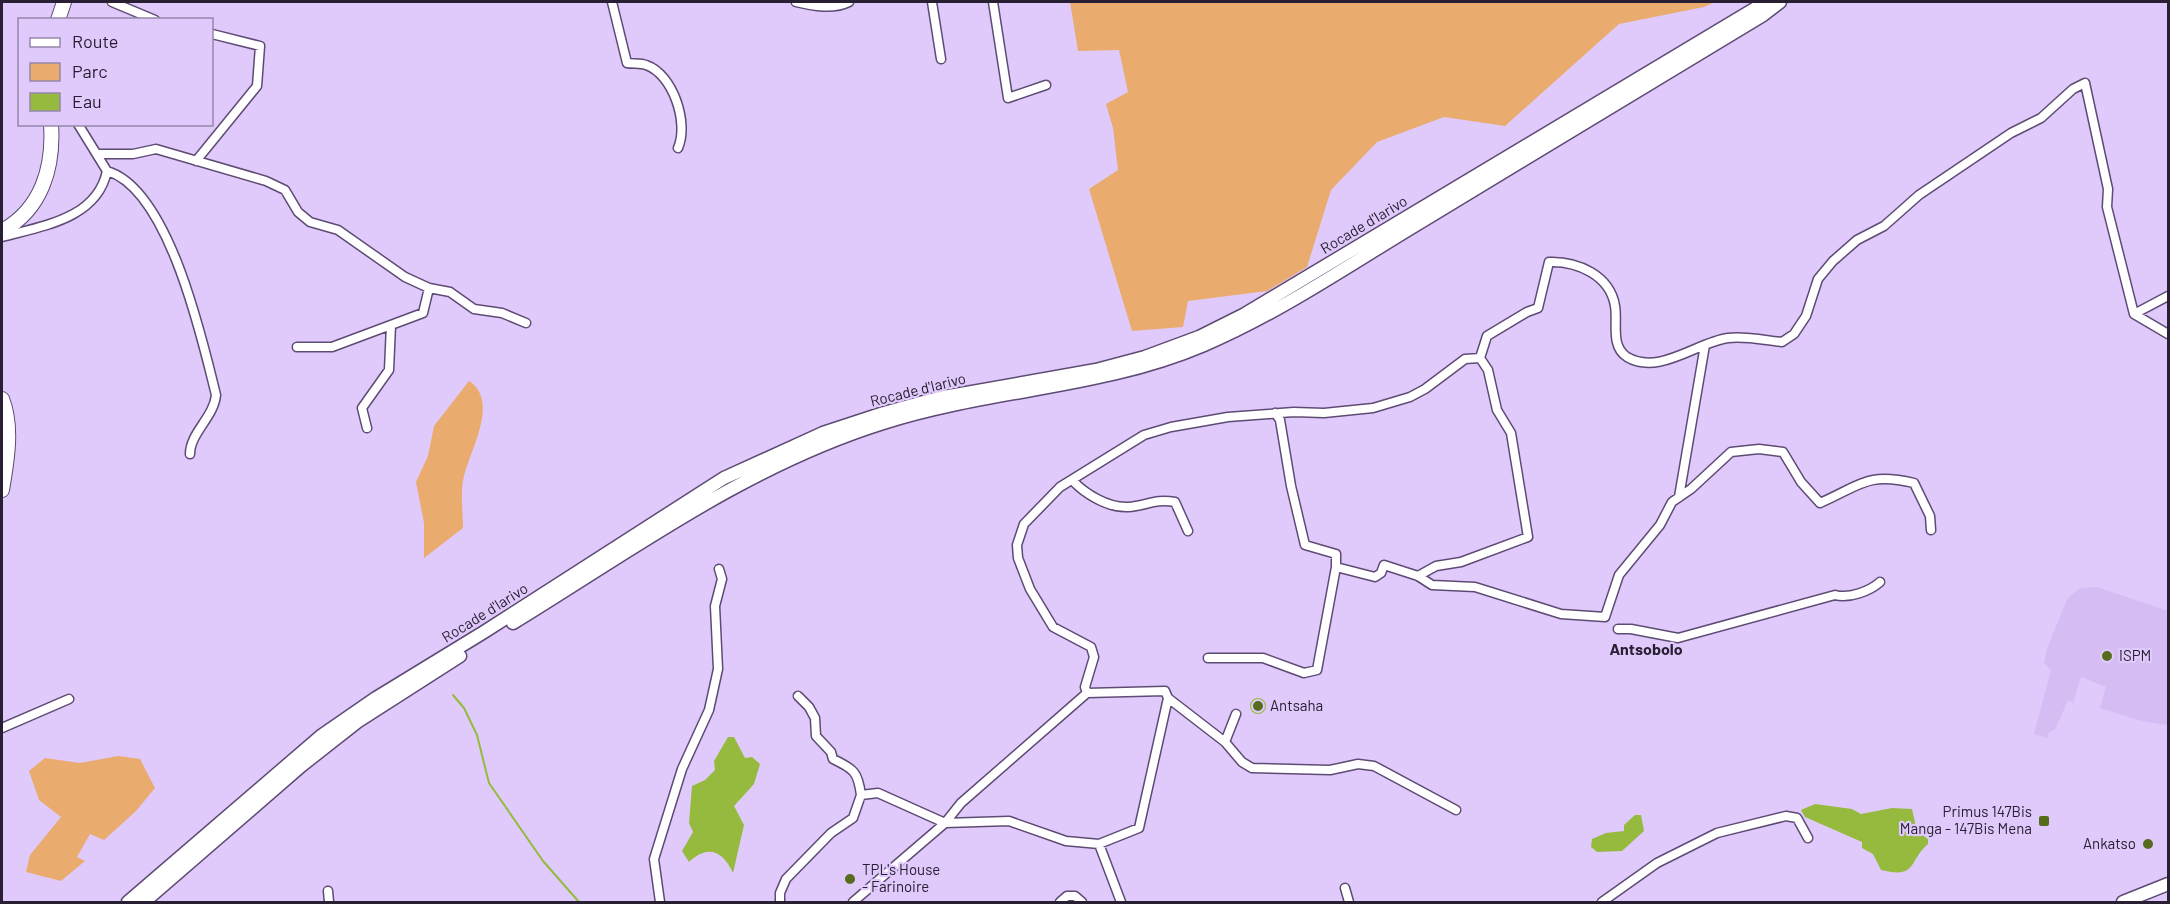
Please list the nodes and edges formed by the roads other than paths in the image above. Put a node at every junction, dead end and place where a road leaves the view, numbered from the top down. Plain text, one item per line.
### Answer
1 (64, 2) edge
2 (112, 2) edge
3 (612, 2) edge
4 (796, 2) edge
5 (849, 2) edge
6 (932, 2) edge
7 (993, 2) edge
8 (1766, 2) edge
9 (1780, 2) edge
10 (59, 18) edge
11 (150, 18) edge
12 (213, 34) edge
13 (941, 59) dead end
14 (1046, 86) dead end
15 (51, 126) edge
16 (79, 126) edge
17 (678, 148) dead end
18 (98, 154) junction
19 (196, 160) junction
20 (107, 171) junction
21 (2, 231) edge
22 (2, 237) edge
23 (429, 288) junction
24 (2169, 296) edge
25 (2134, 314) junction
26 (526, 323) dead end
27 (391, 324) junction
28 (2169, 334) edge
29 (1705, 345) junction
30 (297, 347) dead end
31 (1480, 358) junction
32 (2, 399) edge
33 (1275, 413) junction
34 (367, 428) dead end
35 (190, 454) dead end
36 (1072, 480) junction
37 (2, 490) edge
38 (1679, 497) junction
39 (1931, 530) dead end
40 (1188, 531) dead end
41 (1336, 567) junction
42 (719, 569) dead end
43 (1418, 576) junction
44 (1880, 582) dead end
45 (1618, 629) dead end
46 (1209, 658) dead end
47 (1087, 693) junction
48 (798, 696) dead end
49 (1168, 698) junction
50 (69, 699) dead end
51 (1236, 714) dead end
52 (2, 728) edge
53 (1225, 742) junction
54 (861, 795) junction
55 (1456, 810) dead end
56 (945, 823) junction
57 (1808, 838) dead end
58 (1098, 844) junction
59 (2164, 885) edge
60 (1345, 888) dead end
61 (328, 891) dead end
62 (128, 903) edge
63 (144, 903) edge
64 (329, 903) edge
65 (660, 903) edge
66 (780, 903) edge
67 (854, 903) edge
68 (1060, 903) edge
69 (1082, 903) edge
70 (1121, 903) edge
71 (1349, 903) edge
72 (1602, 903) edge
73 (2123, 903) edge

1 - 10 main road
2 - 11 street
3 - 17 street
4 - 5 street
6 - 13 street
7 - 14 street
8 - 62 main road, Rocade d'Iarivo
9 - 63 main road, Rocade d'Iarivo
12 - 19 street
15 - 21 main road
16 - 18 street
18 - 19 street
18 - 20 street
19 - 23 street
20 - 22 street
20 - 35 street
23 - 26 street
23 - 27 street
24 - 25 street
25 - 28 street
25 - 29 street
27 - 30 street
27 - 34 street
29 - 31 street
29 - 38 street
31 - 33 street
31 - 43 street
32 - 37 main road
33 - 36 street
33 - 41 street
36 - 40 street
36 - 47 street
38 - 39 street
38 - 43 street
41 - 43 street
41 - 46 street
42 - 65 street
44 - 45 street
47 - 49 street
47 - 56 street
48 - 54 street
49 - 53 street
49 - 58 street
50 - 52 street
51 - 53 street
53 - 55 street
54 - 56 street
54 - 66 street
56 - 58 street
56 - 67 street
57 - 72 street
58 - 70 street
59 - 73 main road
60 - 71 street
61 - 64 street
68 - 69 street

